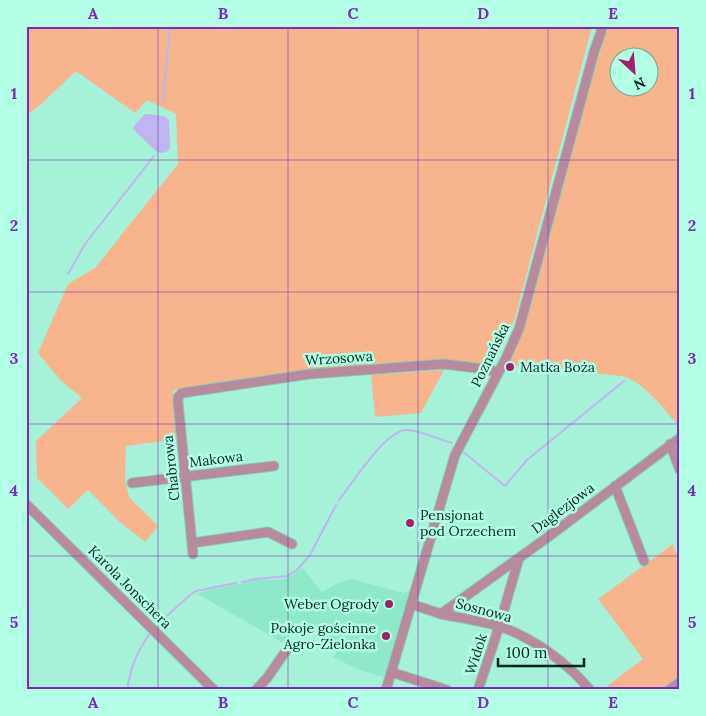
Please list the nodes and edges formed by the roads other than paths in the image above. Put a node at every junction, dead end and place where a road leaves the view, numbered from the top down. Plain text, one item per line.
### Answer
1 (603, 26) edge
2 (498, 372) junction
3 (182, 393) joint
4 (680, 438) edge
5 (670, 444) junction
6 (274, 466) dead end
7 (680, 470) edge
8 (186, 477) junction
9 (132, 483) dead end
10 (615, 486) junction
11 (26, 504) edge
12 (192, 543) junction
13 (292, 544) dead end
14 (193, 554) dead end
15 (519, 558) junction
16 (644, 561) dead end
17 (410, 604) junction
18 (441, 614) junction
19 (499, 626) junction
20 (288, 648) dead end
21 (391, 672) junction
22 (680, 682) edge
23 (214, 690) edge
24 (256, 690) edge
25 (386, 690) edge
26 (447, 690) edge
27 (478, 690) edge
28 (590, 690) edge
29 (669, 690) edge

1 - 2 street, Poznańska
2 - 3 street, Wrzosowa
2 - 17 street, Poznańska
3 - 8 street, Chabrowa
4 - 5 street, Daglezjowa
5 - 7 street
5 - 10 street, Daglezjowa
6 - 8 street, Makowa
8 - 9 street, Makowa
8 - 12 street, Chabrowa
10 - 15 street, Daglezjowa
10 - 16 street
11 - 23 street, Karola Jonschera
12 - 13 street
12 - 14 street, Chabrowa
15 - 18 street, Daglezjowa
15 - 19 street
17 - 18 street, Sosnowa
17 - 21 street, Poznańska
18 - 19 street, Sosnowa
19 - 27 street, Widok
19 - 28 street, Sosnowa
20 - 24 street
21 - 25 street, Poznańska
21 - 26 street
22 - 29 street

